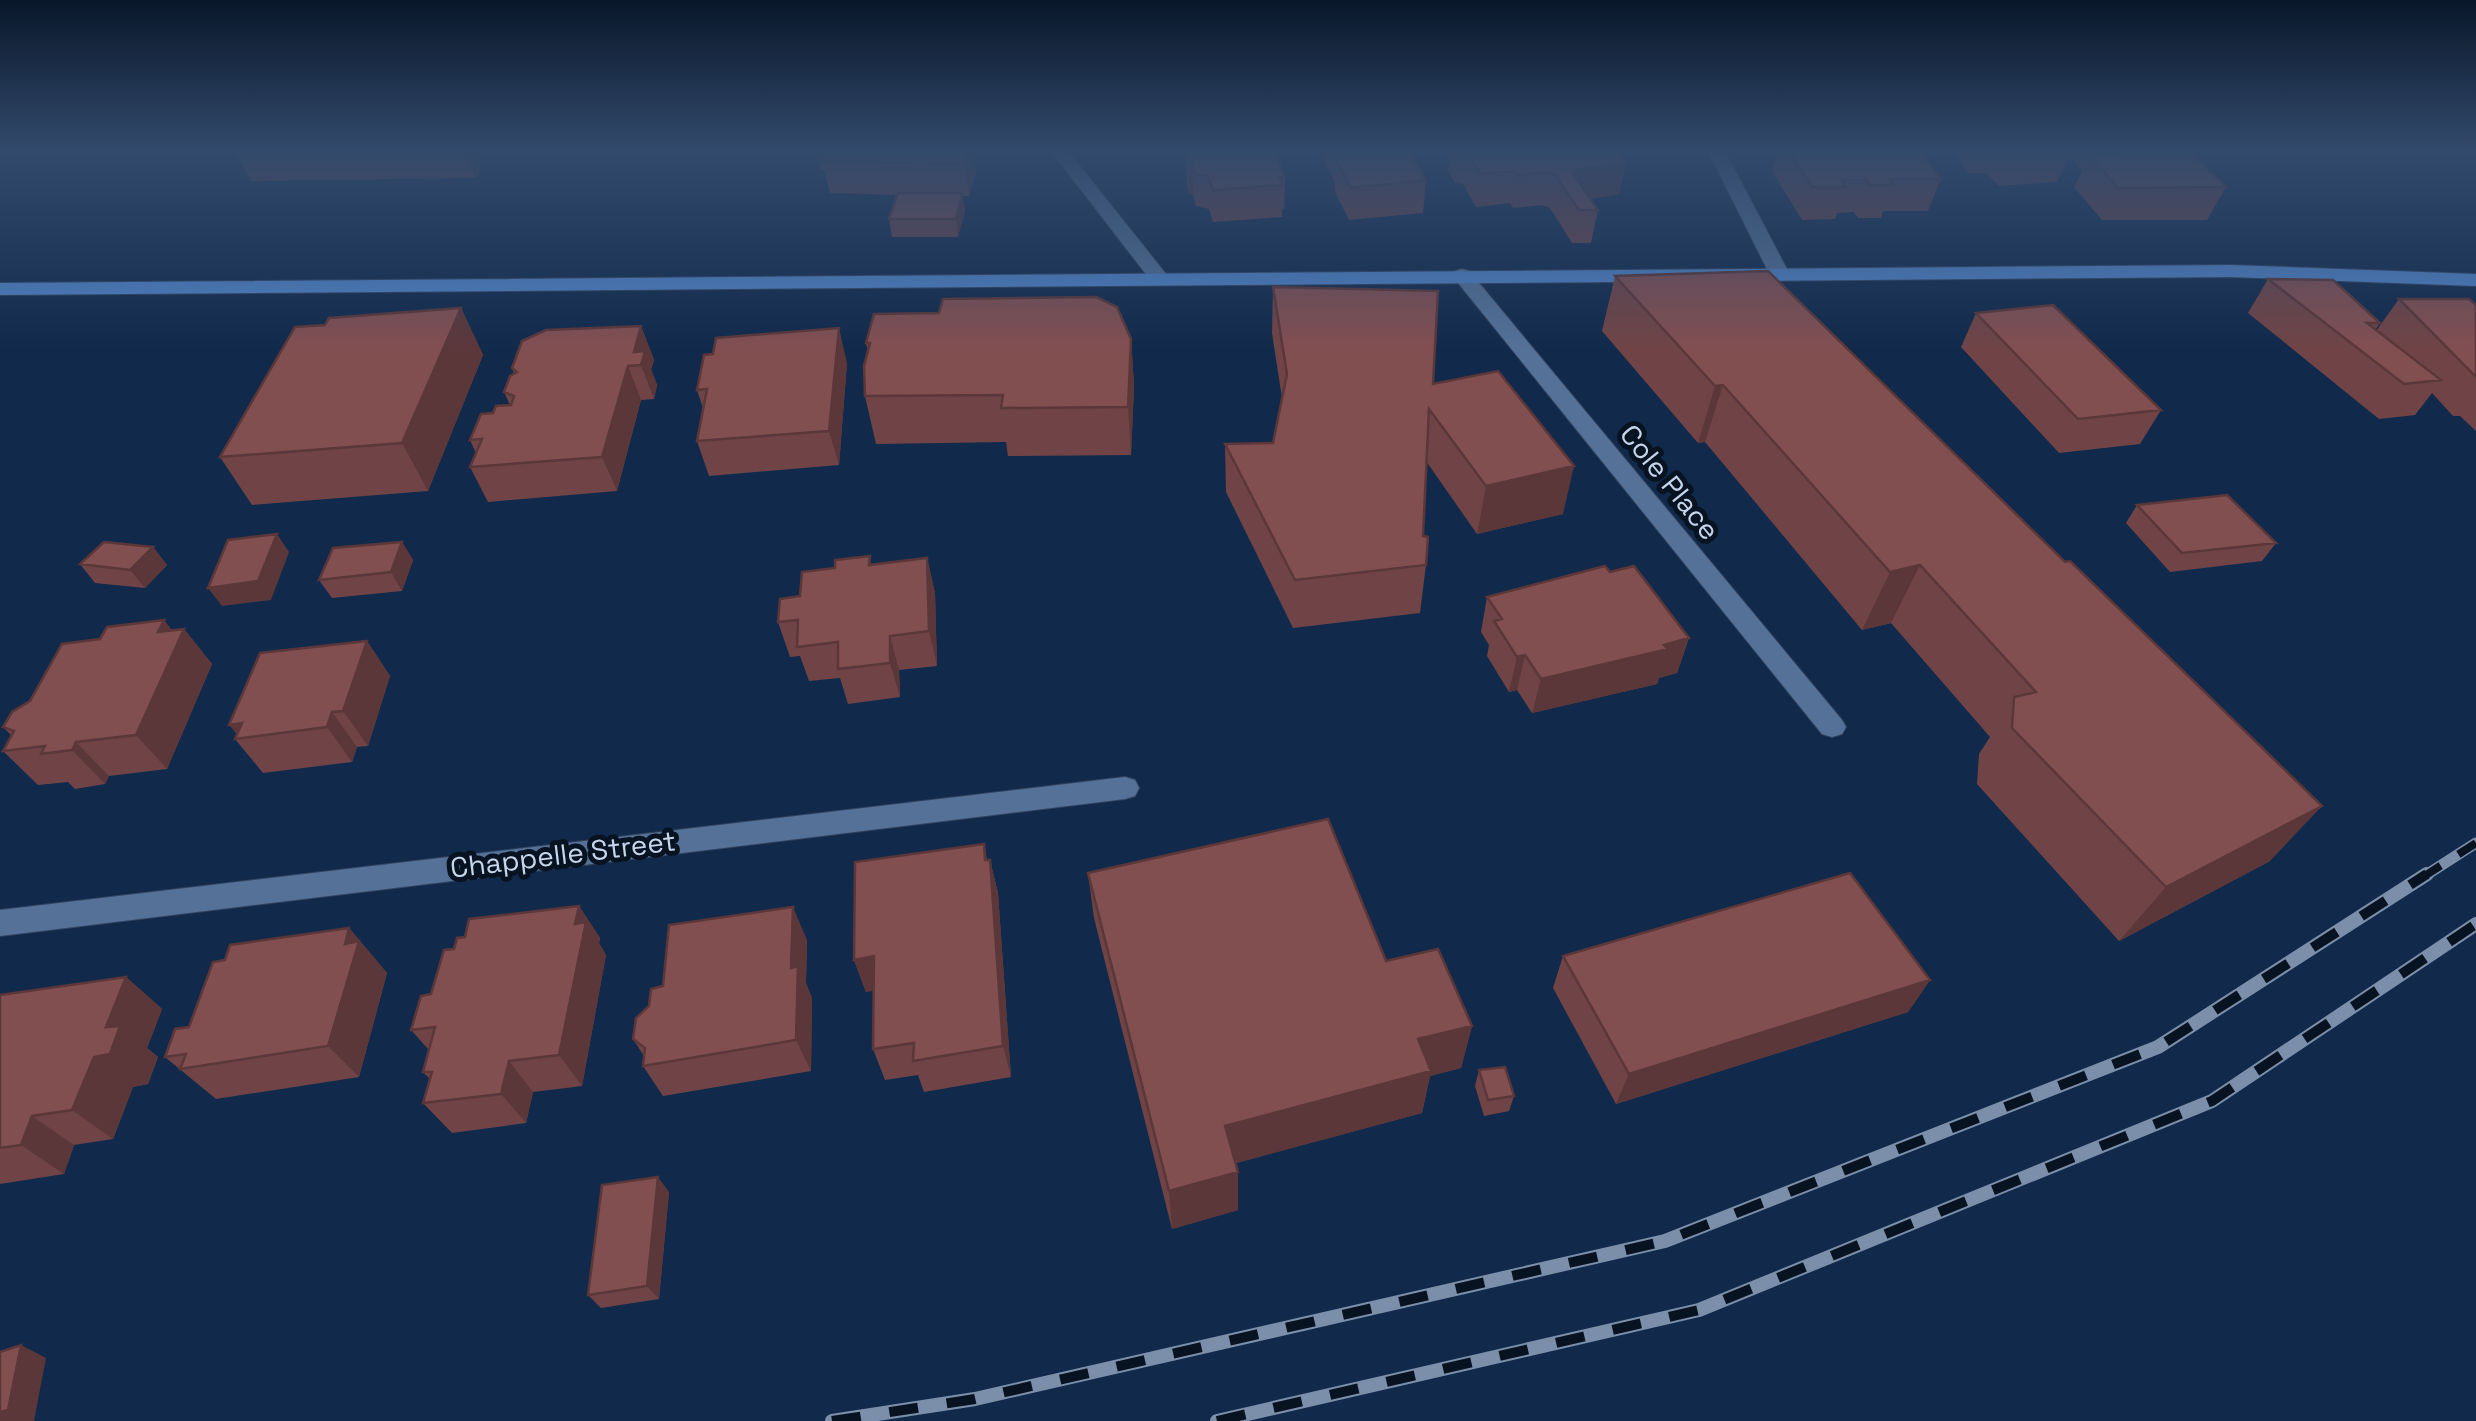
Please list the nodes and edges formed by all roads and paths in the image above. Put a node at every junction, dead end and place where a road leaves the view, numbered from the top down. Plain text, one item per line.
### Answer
1 (1111, 217) edge
2 (1750, 217) edge
3 (1779, 273) junction
4 (1462, 276) junction
5 (1159, 278) junction
6 (2476, 280) edge
7 (0, 289) edge
8 (1832, 727) dead end
9 (1125, 788) dead end
10 (0, 923) edge

1 - 5 street
2 - 3 street
3 - 4 main road
3 - 6 main road
4 - 5 main road
4 - 8 street, Cole Place
5 - 7 main road
9 - 10 street, Chappelle Street

